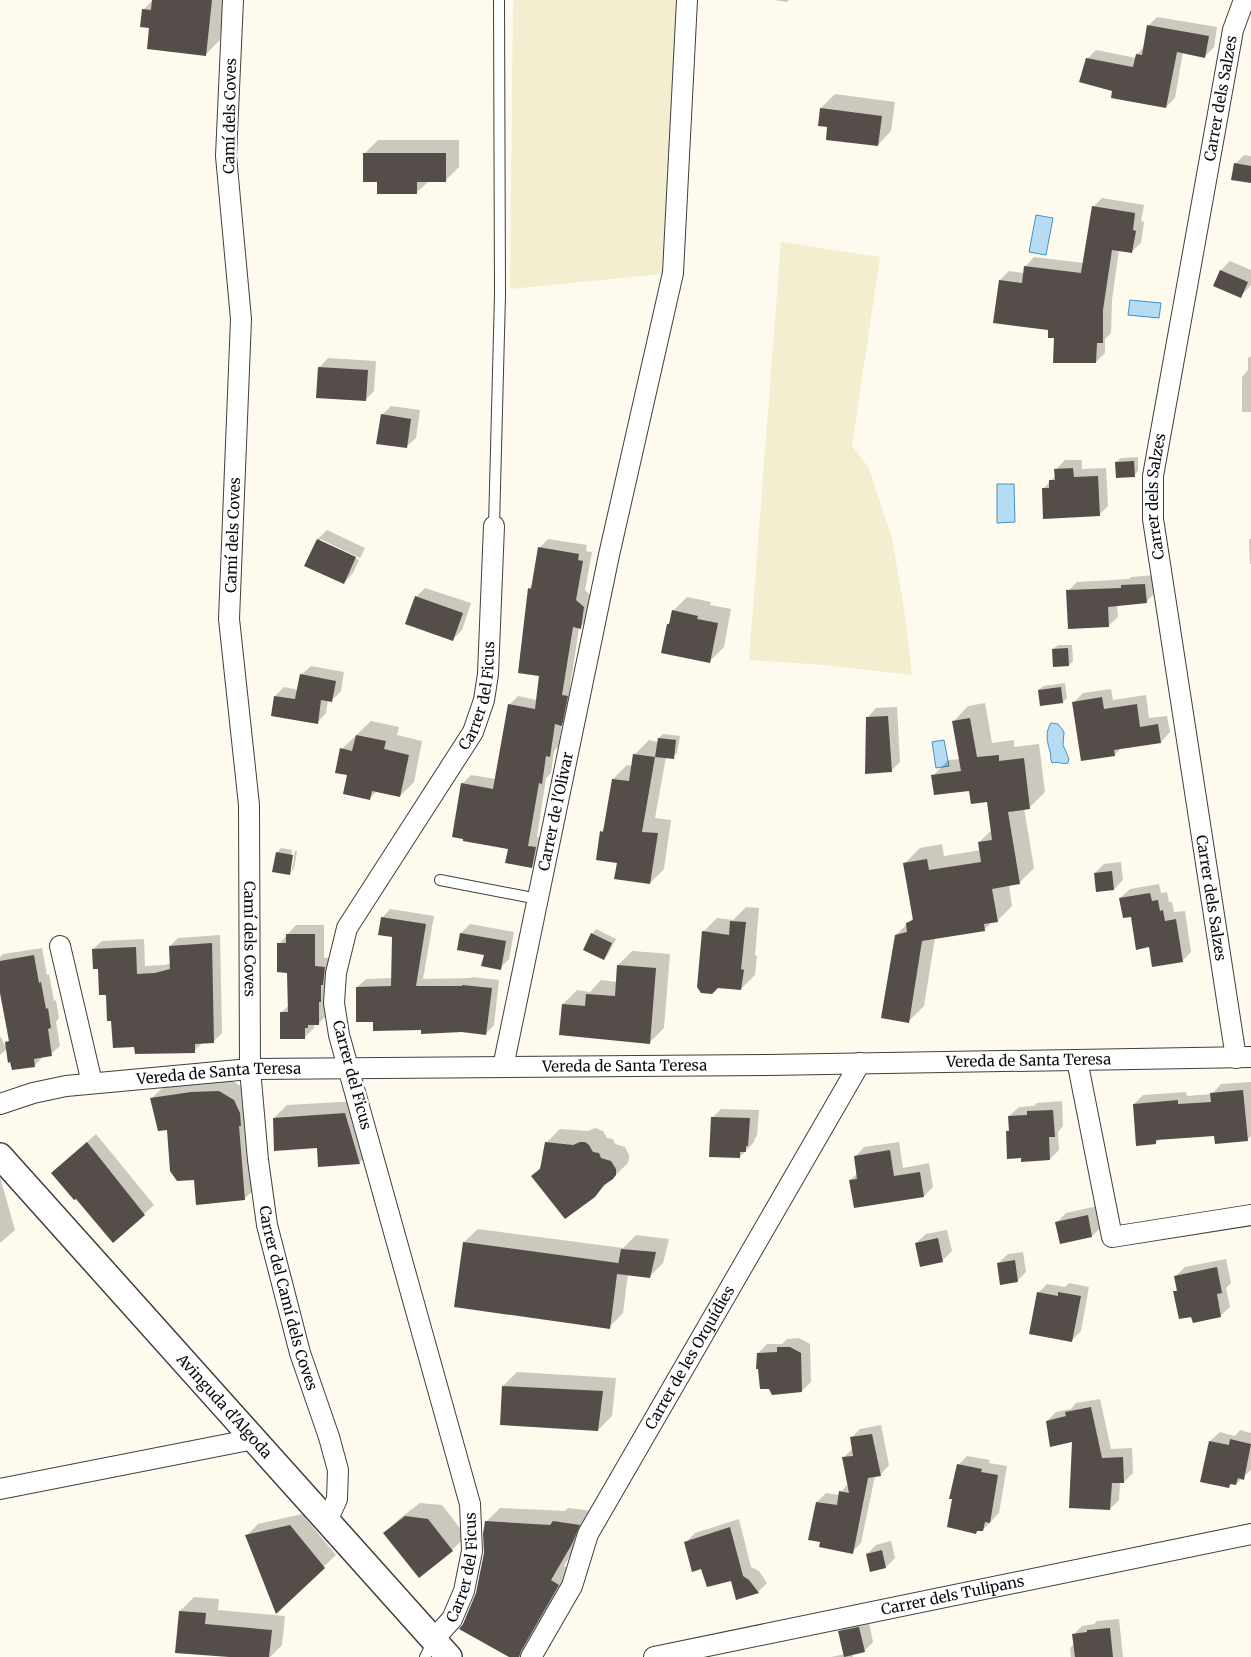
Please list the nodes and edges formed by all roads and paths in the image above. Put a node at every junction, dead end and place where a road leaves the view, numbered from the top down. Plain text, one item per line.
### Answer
1 (233, 0) edge
2 (499, 0) edge
3 (687, 0) edge
4 (1244, 0) edge
5 (494, 526) joint
6 (440, 880) dead end
7 (538, 899) junction
8 (60, 946) dead end
9 (1243, 1057) edge
10 (1077, 1060) junction
11 (860, 1062) junction
12 (503, 1067) junction
13 (349, 1068) junction
14 (250, 1069) junction
15 (92, 1084) junction
16 (0, 1104) edge
17 (0, 1156) edge
18 (1251, 1215) edge
19 (254, 1440) junction
20 (0, 1489) edge
21 (326, 1520) junction
22 (1251, 1534) edge
23 (436, 1651) edge
24 (531, 1657) edge
25 (654, 1657) edge

1 - 14 street, Camí dels Coves
2 - 5 lane
3 - 7 street, Carrer de l'Olivar
4 - 9 street, Carrer dels Salzes
5 - 13 street, Carrer del Ficus
6 - 7 lane
7 - 12 street, Carrer de l'Olivar
8 - 15 street
9 - 10 street, Vereda de Santa Teresa
10 - 11 street, Vereda de Santa Teresa
10 - 18 street
11 - 12 street, Vereda de Santa Teresa
11 - 24 street, Carrer de les Orquídies
12 - 13 street, Vereda de Santa Teresa
13 - 14 street, Vereda de Santa Teresa
13 - 23 street, Carrer del Ficus
14 - 15 street, Vereda de Santa Teresa
14 - 21 street, Carrer del Camí dels Coves
15 - 16 street, Vereda de Santa Teresa
17 - 19 street, Avinguda d'Algoda
19 - 20 street
19 - 21 street, Avinguda d'Algoda
21 - 23 street, Avinguda d'Algoda
22 - 25 street, Carrer dels Tulipans

